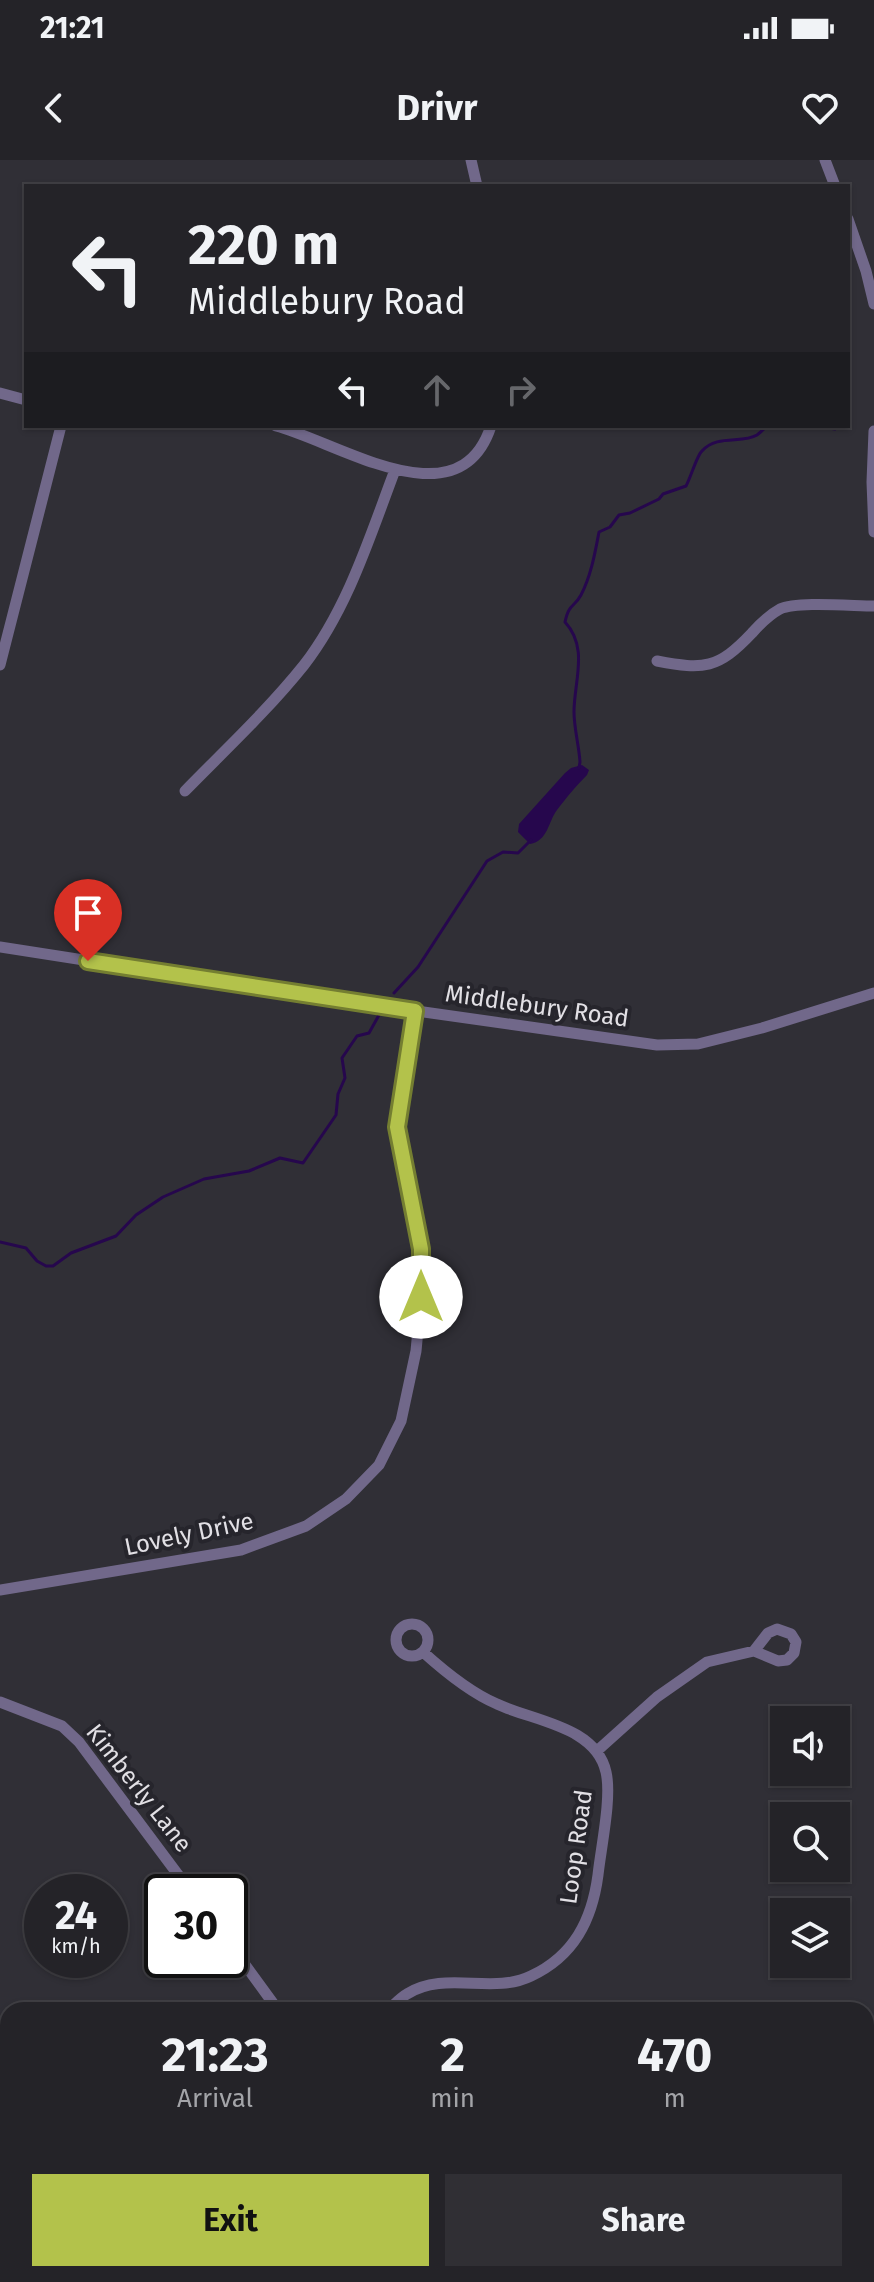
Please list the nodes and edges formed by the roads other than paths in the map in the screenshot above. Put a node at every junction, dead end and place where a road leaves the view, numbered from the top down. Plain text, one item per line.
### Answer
1 (471, 160) edge
2 (825, 160) edge
3 (477, 184) edge
4 (834, 184) edge
5 (850, 226) edge
6 (874, 304) edge
7 (0, 393) edge
8 (24, 399) edge
9 (60, 428) edge
10 (281, 428) edge
11 (490, 428) edge
12 (874, 431) edge
13 (395, 470) junction
14 (874, 532) edge
15 (874, 606) edge
16 (657, 661) dead end
17 (0, 665) edge
18 (185, 791) dead end
19 (0, 947) edge
20 (874, 993) edge
21 (415, 1011) junction
22 (0, 1590) edge
23 (754, 1651) dead end
24 (423, 1652) dead end
25 (0, 1702) edge
26 (598, 1750) junction
27 (177, 1874) edge
28 (248, 1969) edge
29 (272, 2002) edge
30 (398, 2002) edge

1 - 3 street
2 - 4 street
5 - 6 street
7 - 8 street
9 - 17 street
10 - 13 street
11 - 13 street
12 - 14 street
13 - 18 street
15 - 16 street
19 - 21 street, Middlebury Road
20 - 21 street, Middlebury Road
21 - 22 street, Lovely Drive
23 - 26 street
24 - 26 street
25 - 27 street, Kimberly Lane
26 - 30 street, Loop Road
28 - 29 street

